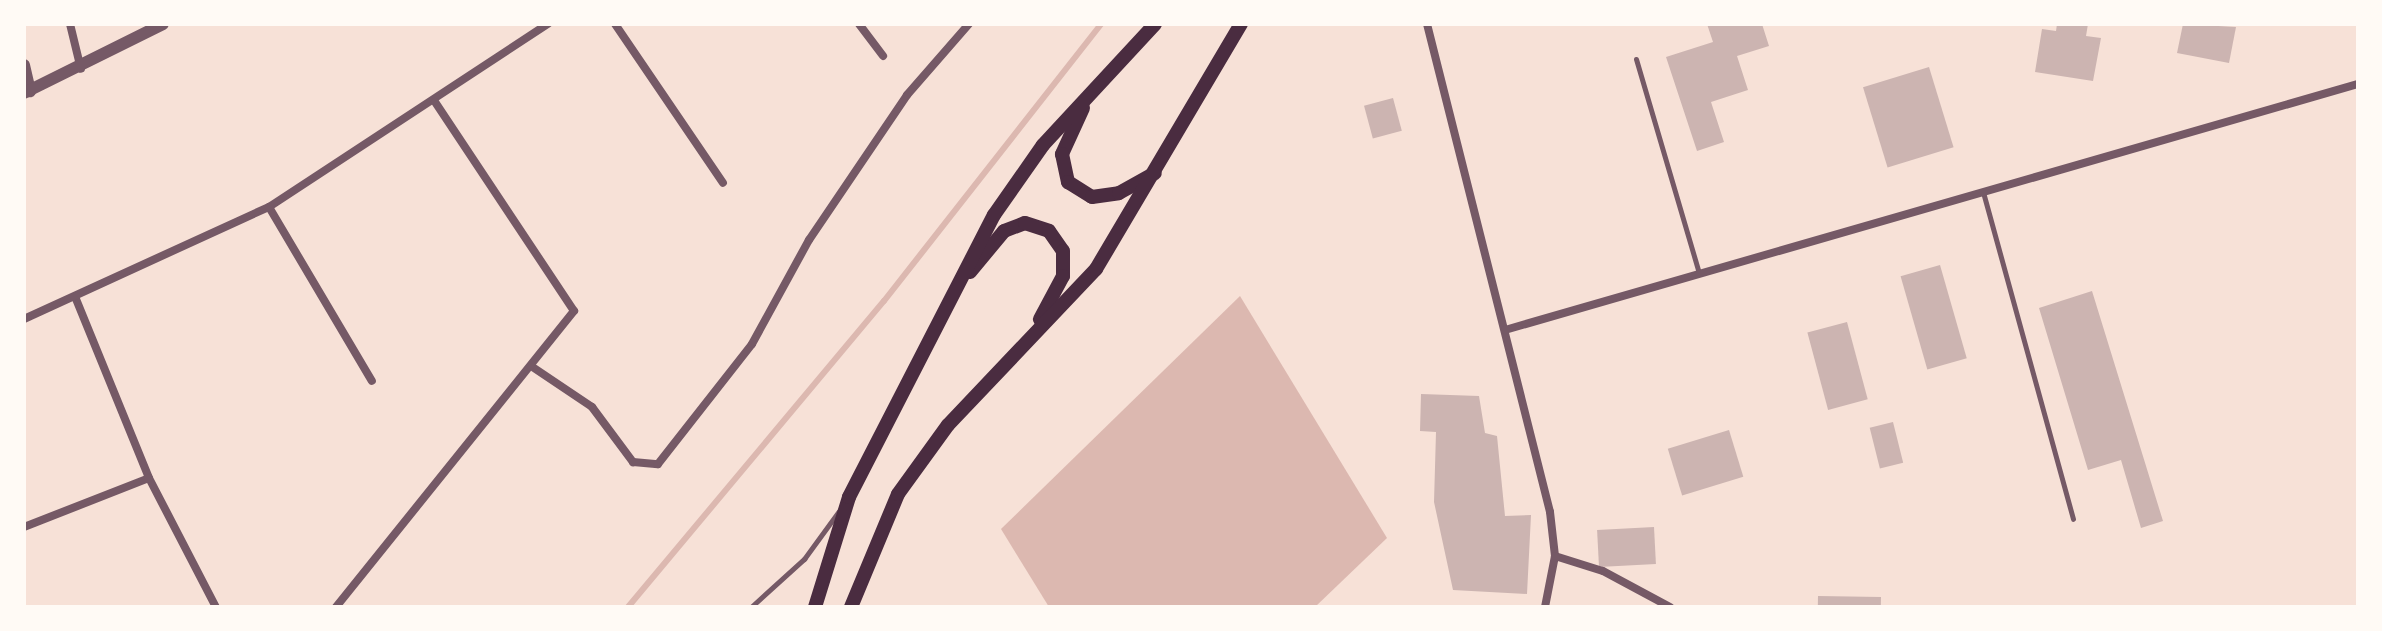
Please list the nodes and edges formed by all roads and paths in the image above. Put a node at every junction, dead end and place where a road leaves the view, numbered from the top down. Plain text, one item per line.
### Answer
1 (70, 24) edge
2 (163, 24) edge
3 (548, 24) edge
4 (615, 24) edge
5 (859, 24) edge
6 (969, 24) edge
7 (1155, 24) edge
8 (1241, 24) edge
9 (1427, 24) edge
10 (883, 56) dead end
11 (1636, 59) dead end
12 (24, 65) edge
13 (81, 69) junction
14 (2358, 84) edge
15 (27, 92) edge
16 (1089, 95) junction
17 (435, 102) junction
18 (1155, 173) junction
19 (723, 183) dead end
20 (1983, 191) junction
21 (269, 207) junction
22 (1699, 273) junction
23 (954, 291) junction
24 (76, 299) junction
25 (24, 319) edge
26 (1505, 330) junction
27 (1032, 334) junction
28 (534, 368) junction
29 (372, 381) dead end
30 (149, 478) junction
31 (849, 497) junction
32 (2073, 519) dead end
33 (24, 527) edge
34 (1555, 556) junction
35 (216, 607) edge
36 (336, 607) edge
37 (751, 607) edge
38 (815, 607) edge
39 (851, 607) edge
40 (1545, 607) edge
41 (1670, 607) edge

1 - 13 street
2 - 13 street
3 - 17 street
4 - 19 street
5 - 10 street
6 - 28 street
7 - 16 main road
8 - 18 main road
9 - 26 street
11 - 22 lane
12 - 15 street
13 - 15 street
14 - 20 street
16 - 18 main road
16 - 23 main road
17 - 21 street
17 - 28 street
18 - 27 main road
20 - 22 street
20 - 32 lane
21 - 24 street
21 - 29 street
22 - 26 street
23 - 27 main road
23 - 31 main road
24 - 25 street
24 - 30 street
26 - 34 street
27 - 39 main road
28 - 36 street
30 - 33 street
30 - 35 street
31 - 37 lane
31 - 38 main road
34 - 40 street
34 - 41 street

